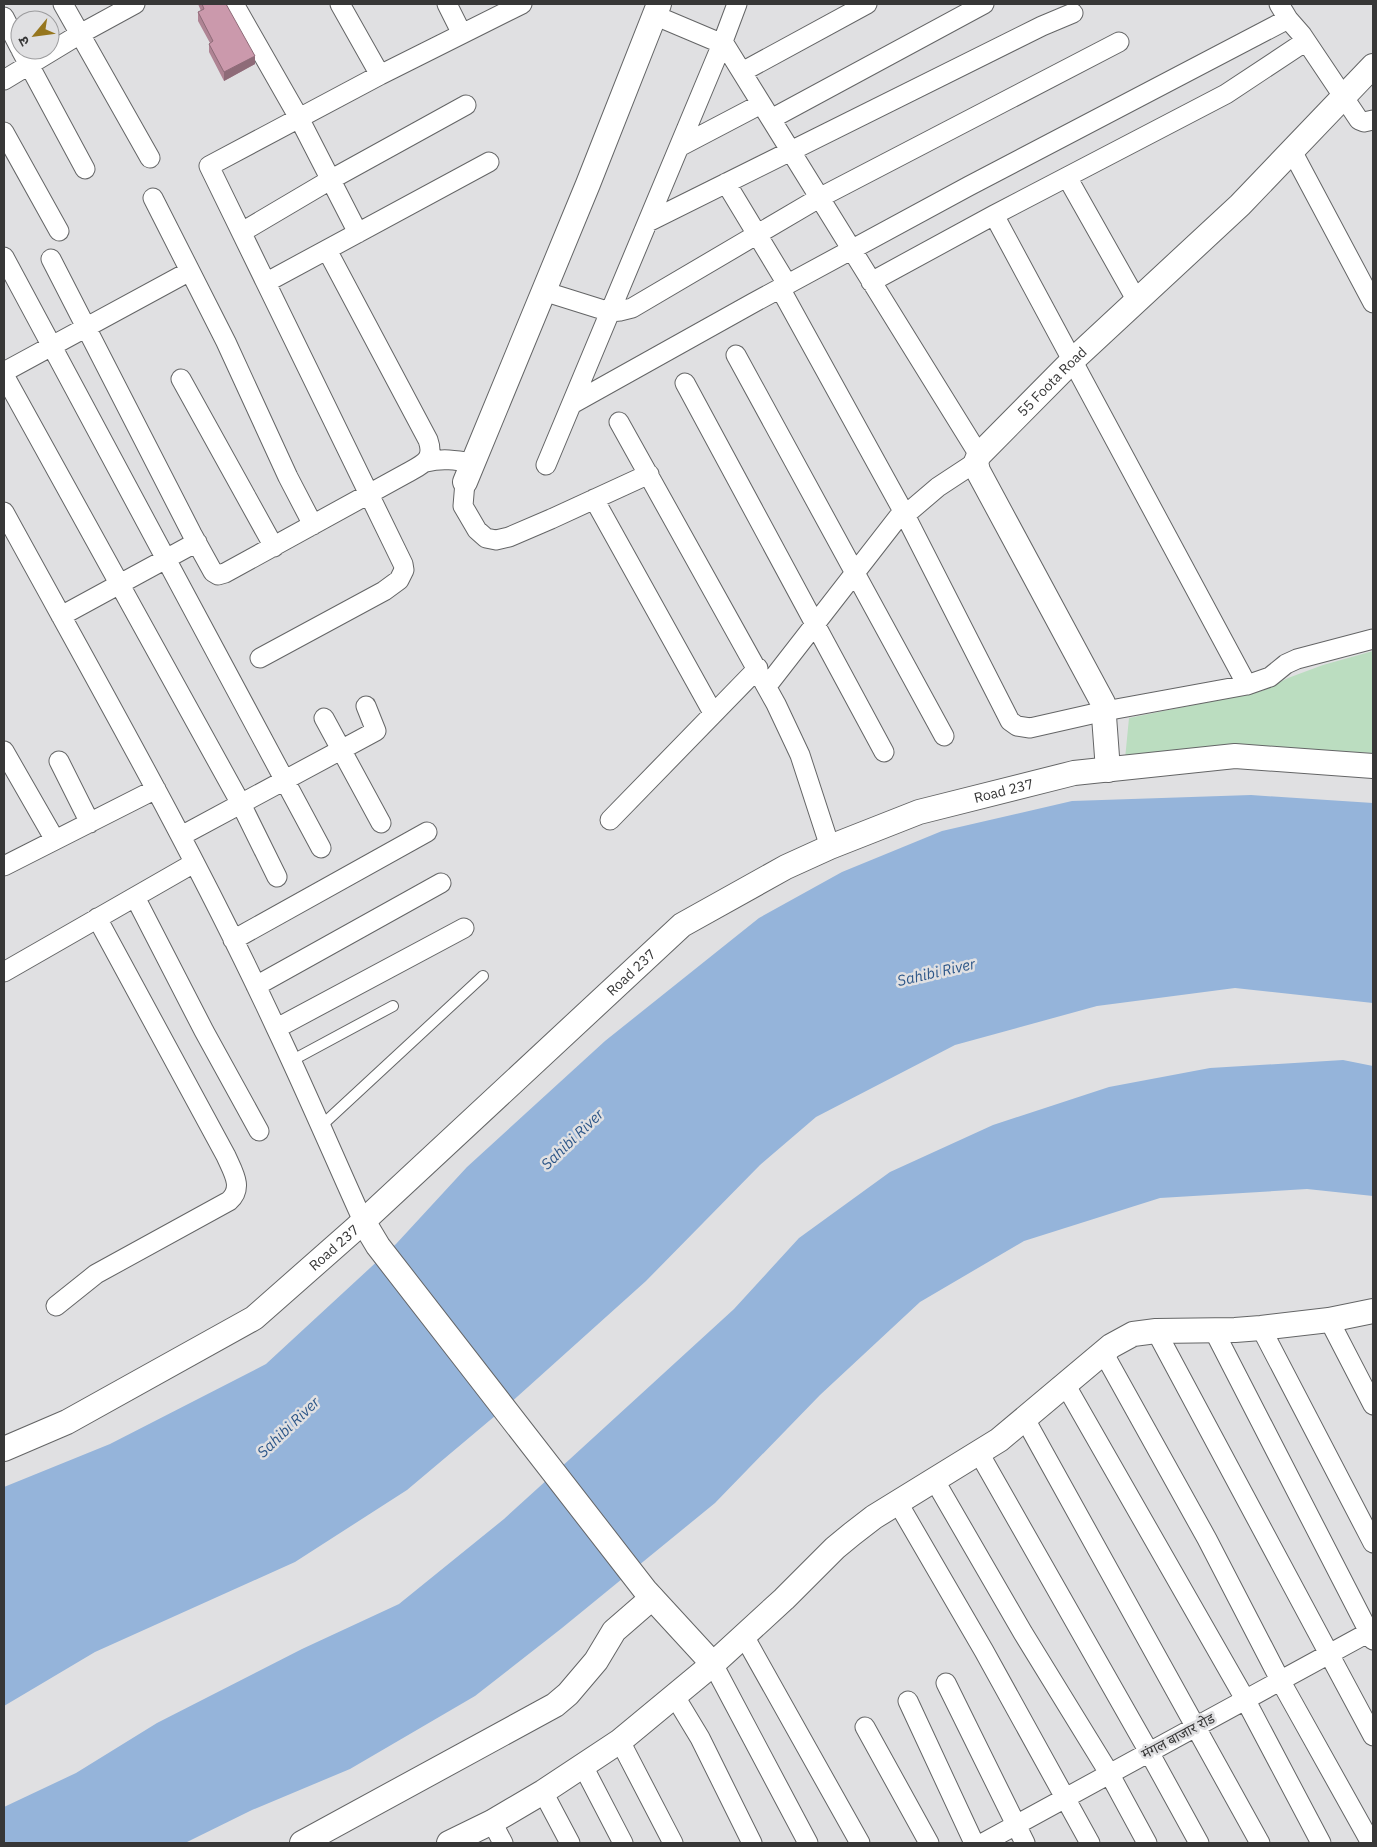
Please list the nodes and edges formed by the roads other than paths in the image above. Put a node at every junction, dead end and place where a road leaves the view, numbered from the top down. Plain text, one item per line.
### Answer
1 (63, 4) edge
2 (135, 4) edge
3 (234, 4) edge
4 (340, 4) edge
5 (447, 4) edge
6 (522, 4) edge
7 (737, 4) edge
8 (867, 4) edge
9 (984, 4) edge
10 (1285, 9) edge
11 (656, 10) edge
12 (1073, 13) dead end
13 (4, 17) edge
14 (10, 29) edge
15 (80, 34) junction
16 (462, 34) junction
17 (60, 41) edge
18 (1306, 41) junction
19 (1119, 42) dead end
20 (722, 44) junction
21 (19, 60) edge
22 (26, 60) edge
23 (1373, 66) edge
24 (742, 72) junction
25 (380, 75) junction
26 (4, 80) edge
27 (1344, 98) junction
28 (466, 105) dead end
29 (766, 111) junction
30 (299, 118) junction
31 (1373, 120) edge
32 (4, 132) edge
33 (679, 147) junction
34 (790, 150) junction
35 (1292, 151) junction
36 (150, 158) dead end
37 (488, 162) dead end
38 (85, 169) dead end
39 (1067, 177) junction
40 (330, 180) junction
41 (726, 182) junction
42 (153, 198) dead end
43 (819, 198) junction
44 (994, 215) junction
45 (648, 222) junction
46 (59, 231) dead end
47 (242, 232) junction
48 (358, 233) junction
49 (758, 235) junction
50 (327, 250) junction
51 (851, 250) junction
52 (4, 257) edge
53 (51, 259) dead end
54 (190, 271) junction
55 (267, 282) junction
56 (871, 282) junction
57 (784, 286) junction
58 (544, 291) junction
59 (1137, 301) junction
60 (1373, 303) edge
61 (610, 312) junction
62 (86, 328) junction
63 (52, 345) junction
64 (736, 354) dead end
65 (1072, 360) junction
66 (4, 373) edge
67 (181, 379) dead end
68 (685, 383) dead end
69 (572, 404) junction
70 (619, 422) dead end
71 (977, 459) junction
72 (426, 462) junction
73 (546, 465) dead end
74 (468, 473) junction
75 (649, 474) junction
76 (369, 494) junction
77 (594, 499) junction
78 (4, 512) edge
79 (904, 514) junction
80 (312, 525) junction
81 (197, 542) junction
82 (274, 547) junction
83 (166, 559) junction
84 (855, 573) junction
85 (120, 584) junction
86 (61, 616) junction
87 (815, 624) junction
88 (1373, 639) edge
89 (260, 658) dead end
90 (758, 668) junction
91 (1247, 685) junction
92 (767, 686) junction
93 (366, 706) dead end
94 (1105, 711) junction
95 (713, 713) junction
96 (324, 718) dead end
97 (944, 736) dead end
98 (341, 751) junction
99 (4, 752) edge
100 (884, 752) dead end
101 (59, 761) dead end
102 (1373, 766) edge
103 (1108, 770) junction
104 (284, 781) junction
105 (156, 789) junction
106 (241, 804) junction
107 (610, 820) dead end
108 (90, 823) junction
109 (381, 823) dead end
110 (427, 832) dead end
111 (181, 836) junction
112 (55, 840) junction
113 (830, 847) junction
114 (321, 848) dead end
115 (194, 863) junction
116 (4, 866) edge
117 (277, 877) dead end
118 (441, 883) dead end
119 (135, 897) junction
120 (97, 918) junction
121 (464, 928) dead end
122 (234, 940) junction
123 (4, 972) edge
124 (483, 976) dead end
125 (256, 986) junction
126 (393, 1006) dead end
127 (277, 1028) junction
128 (291, 1061) junction
129 (320, 1126) junction
130 (259, 1131) dead end
131 (363, 1221) junction
132 (56, 1306) dead end
133 (1373, 1311) edge
134 (1329, 1320) junction
135 (1261, 1328) junction
136 (1213, 1330) junction
137 (1156, 1331) junction
138 (1103, 1352) junction
139 (1065, 1384) junction
140 (1373, 1405) edge
141 (1025, 1419) junction
142 (4, 1449) edge
143 (979, 1453) junction
144 (936, 1481) junction
145 (898, 1503) junction
146 (1373, 1543) edge
147 (648, 1594) junction
148 (1372, 1634) edge
149 (744, 1636) junction
150 (1328, 1654) junction
151 (713, 1664) junction
152 (1280, 1680) junction
153 (946, 1683) dead end
154 (674, 1695) junction
155 (1245, 1699) junction
156 (908, 1702) dead end
157 (1195, 1726) junction
158 (864, 1727) dead end
159 (1373, 1736) edge
160 (620, 1741) junction
161 (1149, 1752) junction
162 (584, 1766) junction
163 (1109, 1773) junction
164 (543, 1792) junction
165 (1064, 1798) junction
166 (492, 1822) junction
167 (1015, 1825) junction
168 (302, 1843) edge
169 (449, 1843) edge
170 (503, 1843) edge
171 (570, 1843) edge
172 (623, 1843) edge
173 (673, 1843) edge
174 (752, 1843) edge
175 (808, 1843) edge
176 (860, 1843) edge
177 (929, 1843) edge
178 (974, 1843) edge
179 (983, 1843) edge
180 (1025, 1843) edge
181 (1090, 1843) edge
182 (1147, 1843) edge
183 (1199, 1843) edge
184 (1260, 1843) edge
185 (1321, 1843) edge
186 (1371, 1843) edge

1 - 15 street
2 - 15 street
3 - 30 street
4 - 25 street
5 - 16 street
6 - 16 street
7 - 20 street
8 - 24 street
9 - 29 street
10 - 18 street
10 - 51 street
11 - 20 street
11 - 58 street
12 - 34 street
13 - 14 street
15 - 17 street
15 - 36 street
16 - 25 street
18 - 27 street
18 - 39 street
19 - 43 street
20 - 24 street
20 - 33 street
21 - 26 street
22 - 38 street
23 - 27 street, 55 Foota Road
24 - 29 street
25 - 30 street
27 - 31 street
27 - 35 street, 55 Foota Road
28 - 40 street
29 - 33 street
29 - 34 street
30 - 40 street
30 - 47 street
32 - 46 street
33 - 45 street
34 - 41 street
34 - 43 street
35 - 59 street, 55 Foota Road
35 - 60 street
37 - 48 street
39 - 44 street
39 - 59 street
40 - 47 street
40 - 48 street
41 - 45 street
41 - 49 street
42 - 54 street
43 - 49 street
43 - 51 street
44 - 56 street
44 - 65 street
45 - 61 street
47 - 55 street
48 - 50 street
49 - 57 street
49 - 61 street
50 - 55 street
50 - 72 street
51 - 56 street
51 - 57 street
52 - 63 street
53 - 62 street
54 - 62 street
54 - 80 street
55 - 76 street
56 - 71 street
57 - 69 street
57 - 79 street
58 - 61 street
58 - 74 street
59 - 65 street, 55 Foota Road
61 - 69 street
62 - 63 street
62 - 81 street
63 - 66 street
63 - 83 street
64 - 84 street
65 - 71 street, 55 Foota Road
65 - 91 street
66 - 85 street
67 - 82 street
68 - 87 street
69 - 73 street
70 - 75 street
71 - 79 street
71 - 94 street
72 - 74 street
72 - 76 street
74 - 77 street
75 - 77 street
75 - 90 street
76 - 80 street
76 - 89 street
77 - 95 street
78 - 86 street
79 - 84 street
79 - 94 street
80 - 82 street
81 - 82 street
81 - 83 street
83 - 85 street
83 - 104 street
84 - 87 street
84 - 97 street
85 - 86 street
85 - 106 street
86 - 105 street
87 - 92 street
87 - 100 street
88 - 91 street
90 - 92 street
90 - 95 street
91 - 94 street
92 - 113 street
93 - 98 street
94 - 103 street
95 - 107 street
96 - 98 street
98 - 104 street
98 - 109 street
99 - 112 street
101 - 108 street
102 - 103 street, Road 237
103 - 113 street, Road 237
104 - 106 street
104 - 114 street
105 - 108 street
105 - 111 street
106 - 111 street
106 - 117 street
108 - 112 street
110 - 122 street
111 - 115 street
112 - 116 street
113 - 131 street, Road 237
115 - 119 street
115 - 122 street
118 - 125 street
119 - 120 street
119 - 130 street
120 - 123 street
120 - 132 street
121 - 127 street
122 - 125 street
124 - 129 lane
125 - 127 street
126 - 128 lane
127 - 128 street
128 - 129 street
129 - 131 street
131 - 142 street, Road 237
131 - 147 street
133 - 134 street
134 - 135 street
134 - 140 street
135 - 136 street
135 - 146 street
136 - 137 street
136 - 148 street
137 - 138 street
137 - 150 street
138 - 139 street
138 - 152 street
139 - 141 street
139 - 155 street
141 - 143 street
141 - 157 street
143 - 144 street
143 - 161 street
144 - 145 street
144 - 163 street
145 - 149 street
145 - 165 street
147 - 151 street
147 - 168 street
148 - 150 street, मंगल बाजार रोड
149 - 151 street
149 - 176 street
150 - 152 street, मंगल बाजार रोड
150 - 159 street
151 - 154 street
151 - 175 street
152 - 155 street, मंगल बाजार रोड
152 - 186 street
153 - 167 street
154 - 160 street
154 - 174 street
155 - 157 street, मंगल बाजार रोड
155 - 185 street
156 - 178 street
157 - 161 street, मंगल बाजार रोड
157 - 184 street
158 - 177 street
160 - 162 street
160 - 173 street
161 - 163 street, मंगल बाजार रोड
161 - 183 street
162 - 164 street
162 - 172 street
163 - 165 street, मंगल बाजार रोड
163 - 182 street
164 - 166 street
164 - 171 street
165 - 167 street, मंगल बाजार रोड
165 - 181 street
166 - 169 street
166 - 170 street
167 - 179 street, मंगल बाजार रोड
167 - 180 street

